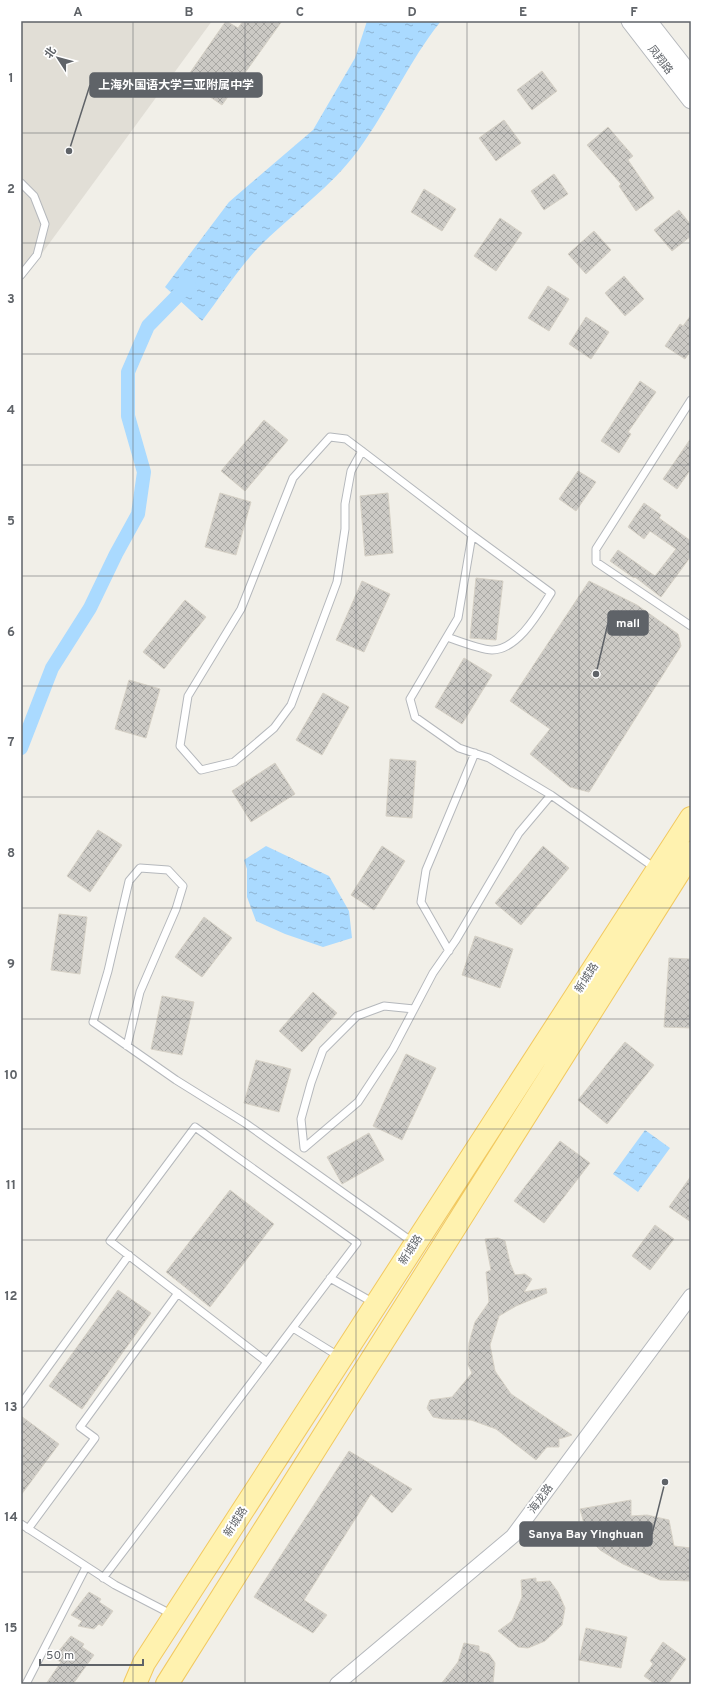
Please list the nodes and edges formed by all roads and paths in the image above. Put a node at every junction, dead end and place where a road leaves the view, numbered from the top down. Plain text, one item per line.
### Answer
1 (630, 21) edge
2 (648, 21) edge
3 (691, 76) edge
4 (691, 100) edge
5 (21, 183) edge
6 (21, 275) edge
7 (691, 400) edge
8 (362, 451) junction
9 (472, 535) junction
10 (691, 626) edge
11 (447, 637) junction
12 (475, 753) junction
13 (551, 795) junction
14 (691, 818) edge
15 (677, 864) edge
16 (449, 951) junction
17 (414, 1009) junction
18 (127, 1046) junction
19 (304, 1148) junction
20 (296, 1159) junction
21 (415, 1244) junction
22 (129, 1255) junction
23 (330, 1278) junction
24 (178, 1293) junction
25 (691, 1296) edge
26 (376, 1304) junction
27 (293, 1328) junction
28 (342, 1358) junction
29 (267, 1362) junction
30 (21, 1404) edge
31 (21, 1524) edge
32 (28, 1528) junction
33 (86, 1567) junction
34 (103, 1578) junction
35 (175, 1616) junction
36 (26, 1684) edge
37 (135, 1684) edge
38 (167, 1684) edge
39 (338, 1684) edge

1 - 4 street, 凤翔路
2 - 3 street, 凤翔路
5 - 6 lane
7 - 10 lane
8 - 8 lane
8 - 9 lane
9 - 11 lane
9 - 11 lane
11 - 12 lane
12 - 13 lane
12 - 16 lane
13 - 15 lane
13 - 16 lane
14 - 15 main road, 新城路
15 - 21 main road, 新城路
15 - 38 main road, 新城路
16 - 17 lane
17 - 19 lane
17 - 19 lane
18 - 18 lane
18 - 20 lane
19 - 20 lane
20 - 21 lane
21 - 26 main road, 新城路
22 - 23 lane
22 - 24 lane
22 - 30 lane
23 - 26 lane
23 - 27 lane
24 - 29 lane
24 - 32 lane
25 - 39 street, 海龙路
26 - 28 main road, 新城路
27 - 28 lane
27 - 29 lane
28 - 35 main road, 新城路
29 - 34 lane
31 - 32 lane
32 - 33 lane
33 - 34 lane
33 - 36 lane
34 - 35 lane
35 - 37 main road, 新城路

